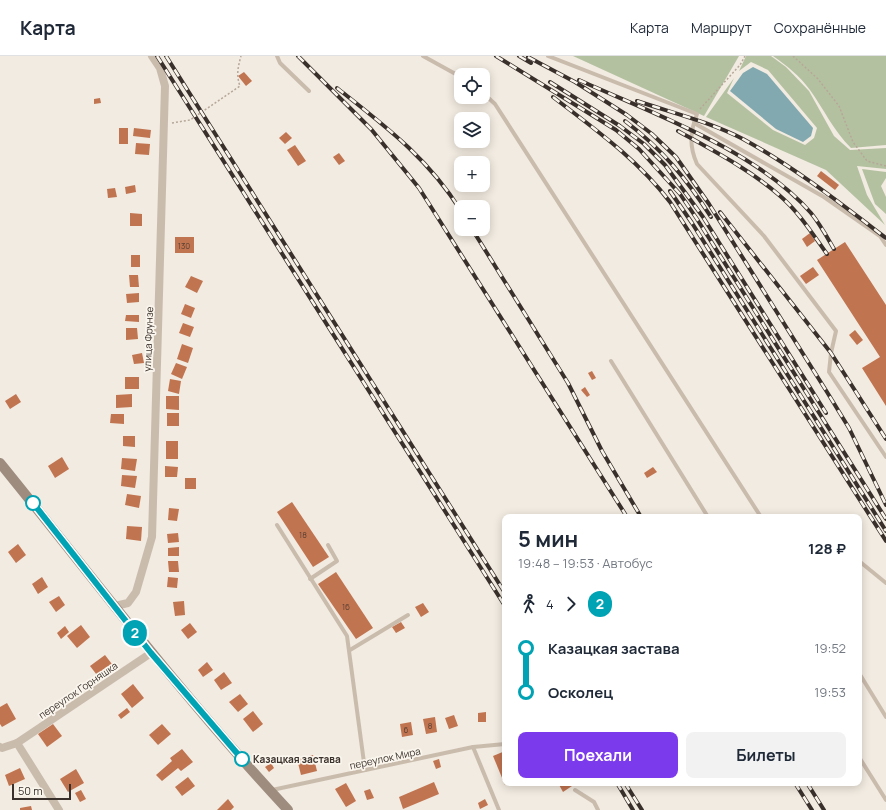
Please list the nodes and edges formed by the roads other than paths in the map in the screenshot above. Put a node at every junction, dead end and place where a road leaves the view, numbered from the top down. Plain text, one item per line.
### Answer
1 (277, 56) edge
2 (423, 56) edge
3 (548, 56) edge
4 (154, 58) edge
5 (454, 73) edge
6 (309, 91) dead end
7 (490, 99) edge
8 (694, 124) junction
9 (886, 245) edge
10 (611, 361) dead end
11 (886, 457) edge
12 (0, 463) edge
13 (706, 514) edge
14 (759, 514) edge
15 (277, 525) dead end
16 (328, 545) dead end
17 (862, 563) edge
18 (310, 579) junction
19 (886, 583) edge
20 (115, 606) junction
21 (408, 615) dead end
22 (350, 650) junction
23 (151, 653) junction
24 (862, 678) edge
25 (886, 718) edge
26 (17, 743) junction
27 (502, 744) edge
28 (0, 747) edge
29 (473, 747) junction
30 (862, 762) edge
31 (365, 770) junction
32 (575, 790) dead end
33 (270, 791) junction
34 (886, 800) edge
35 (59, 810) edge
36 (288, 810) edge
37 (499, 810) edge
38 (598, 810) edge

1 - 6 lane
2 - 5 lane
3 - 8 lane
4 - 20 street, улица Фрунзе
7 - 14 lane
8 - 9 lane
8 - 11 lane
10 - 13 lane
12 - 20 main road
15 - 18 lane
16 - 18 lane
17 - 19 lane
18 - 22 lane
20 - 23 main road
21 - 22 lane
22 - 31 lane
23 - 26 street, переулок Горняшка
23 - 33 main road
24 - 25 lane
26 - 28 street
26 - 35 street
27 - 29 lane, переулок Мира
29 - 31 lane, переулок Мира
29 - 37 lane
30 - 34 lane
31 - 33 lane, переулок Мира
32 - 38 lane
33 - 36 main road

